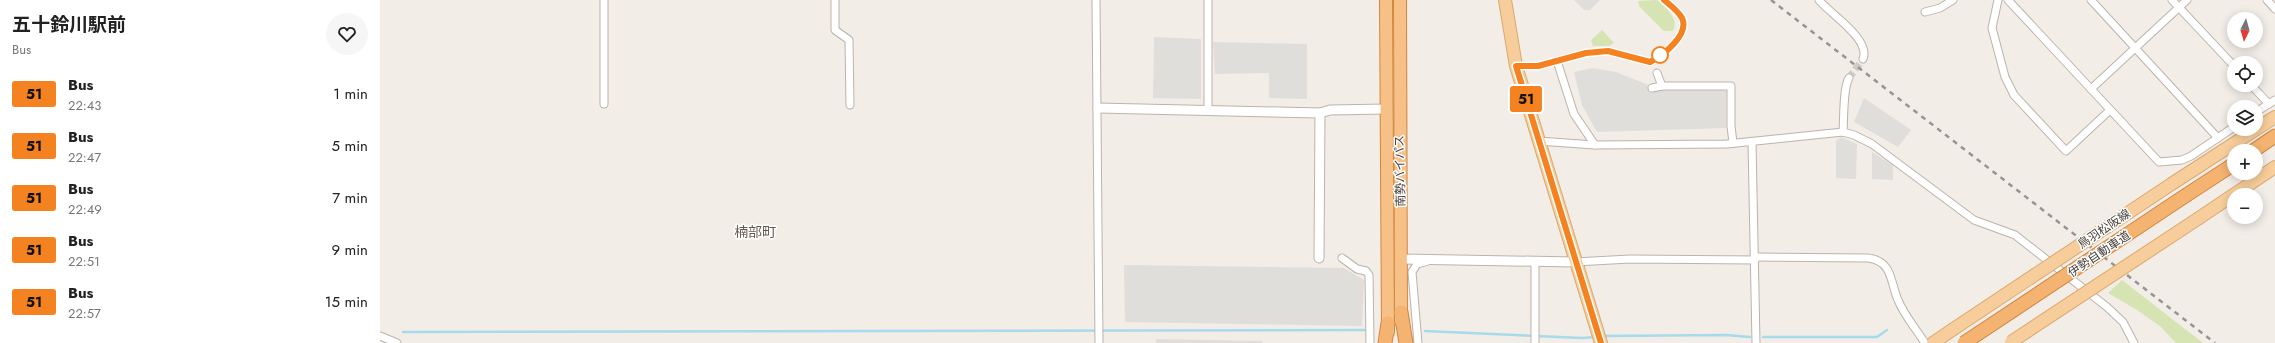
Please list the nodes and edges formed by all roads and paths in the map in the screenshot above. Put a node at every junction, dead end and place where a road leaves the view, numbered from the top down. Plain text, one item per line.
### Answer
1 (604, 0) edge
2 (835, 0) edge
3 (1096, 0) edge
4 (1208, 0) edge
5 (1386, 0) edge
6 (1400, 0) edge
7 (1504, 0) edge
8 (1819, 0) edge
9 (1953, 0) edge
10 (1998, 0) edge
11 (2008, 0) edge
12 (2091, 0) edge
13 (2172, 0) edge
14 (2187, 0) edge
15 (2267, 0) edge
16 (2179, 7) junction
17 (2275, 8) edge
18 (1925, 12) dead end
19 (2135, 48) junction
20 (2227, 58) edge
21 (1863, 59) dead end
22 (1557, 61) dead end
23 (1657, 73) dead end
24 (1849, 78) tunnel mouth
25 (1662, 86) junction
26 (1652, 88) dead end
27 (2091, 89) junction
28 (2260, 92) edge
29 (2272, 102) edge
30 (604, 104) dead end
31 (850, 105) dead end
32 (1098, 108) junction
33 (2263, 108) edge
34 (1208, 109) junction
35 (1386, 109) junction
36 (2110, 110) junction
37 (1320, 113) junction
38 (2275, 117) edge
39 (1843, 132) junction
40 (2227, 132) edge
41 (2275, 136) edge
42 (2218, 138) junction
43 (1538, 141) junction
44 (1752, 142) junction
45 (1733, 143) junction
46 (1595, 144) junction
47 (2263, 144) edge
48 (2275, 146) edge
49 (2263, 154) edge
50 (2275, 167) edge
51 (2227, 170) edge
52 (2227, 178) edge
53 (2191, 198) junction
54 (1319, 258) dead end
55 (1342, 258) dead end
56 (1400, 259) junction
57 (1435, 259) junction
58 (1755, 259) junction
59 (1535, 262) junction
60 (1575, 262) junction
61 (1401, 312) junction
62 (1388, 323) joint
63 (380, 336) edge
64 (1099, 341) edge
65 (1535, 342) edge
66 (1601, 342) edge
67 (2010, 342) edge
68 (397, 343) edge
69 (1370, 343) edge
70 (1387, 343) edge
71 (1402, 343) edge
72 (1406, 343) edge
73 (1418, 343) edge
74 (1756, 343) edge
75 (1925, 343) edge
76 (1933, 343) edge
77 (1964, 343) edge
78 (1978, 343) edge
79 (2134, 343) edge

1 - 30 street
2 - 31 street
3 - 32 street
4 - 34 street
5 - 35 highway, 南勢バイパス
6 - 56 highway, 南勢バイパス
7 - 43 main road
8 - 21 street
9 - 18 street
10 - 36 street
11 - 27 street
12 - 19 street
13 - 16 street
14 - 16 street
15 - 17 street
16 - 19 street
16 - 20 street
19 - 27 street
19 - 42 street
22 - 46 street
23 - 25 street
24 - 39 street
25 - 26 street
25 - 45 street
27 - 36 street
28 - 29 street
29 - 33 street
32 - 34 street
32 - 64 street
34 - 37 street
35 - 37 street
35 - 62 highway, 南勢バイパス
36 - 42 street
37 - 54 street
38 - 76 main road, 鳥羽松阪線, bridge
39 - 44 street
39 - 79 street
40 - 42 street
41 - 47 highway
43 - 46 street
43 - 60 main road
44 - 45 street
44 - 58 street
45 - 46 street
48 - 49 highway
50 - 67 main road, bridge
51 - 53 highway, 伊勢自動車道
52 - 53 highway, 伊勢自動車道
53 - 77 highway, 伊勢自動車道, bridge
53 - 78 highway, 伊勢自動車道
55 - 69 street
56 - 57 street
56 - 61 highway, 南勢バイパス
57 - 59 street
57 - 73 street
58 - 60 street
58 - 74 street
58 - 75 street
59 - 60 street
59 - 65 street
60 - 66 main road
61 - 71 highway, 南勢バイパス
61 - 72 highway
62 - 70 highway
63 - 68 street

